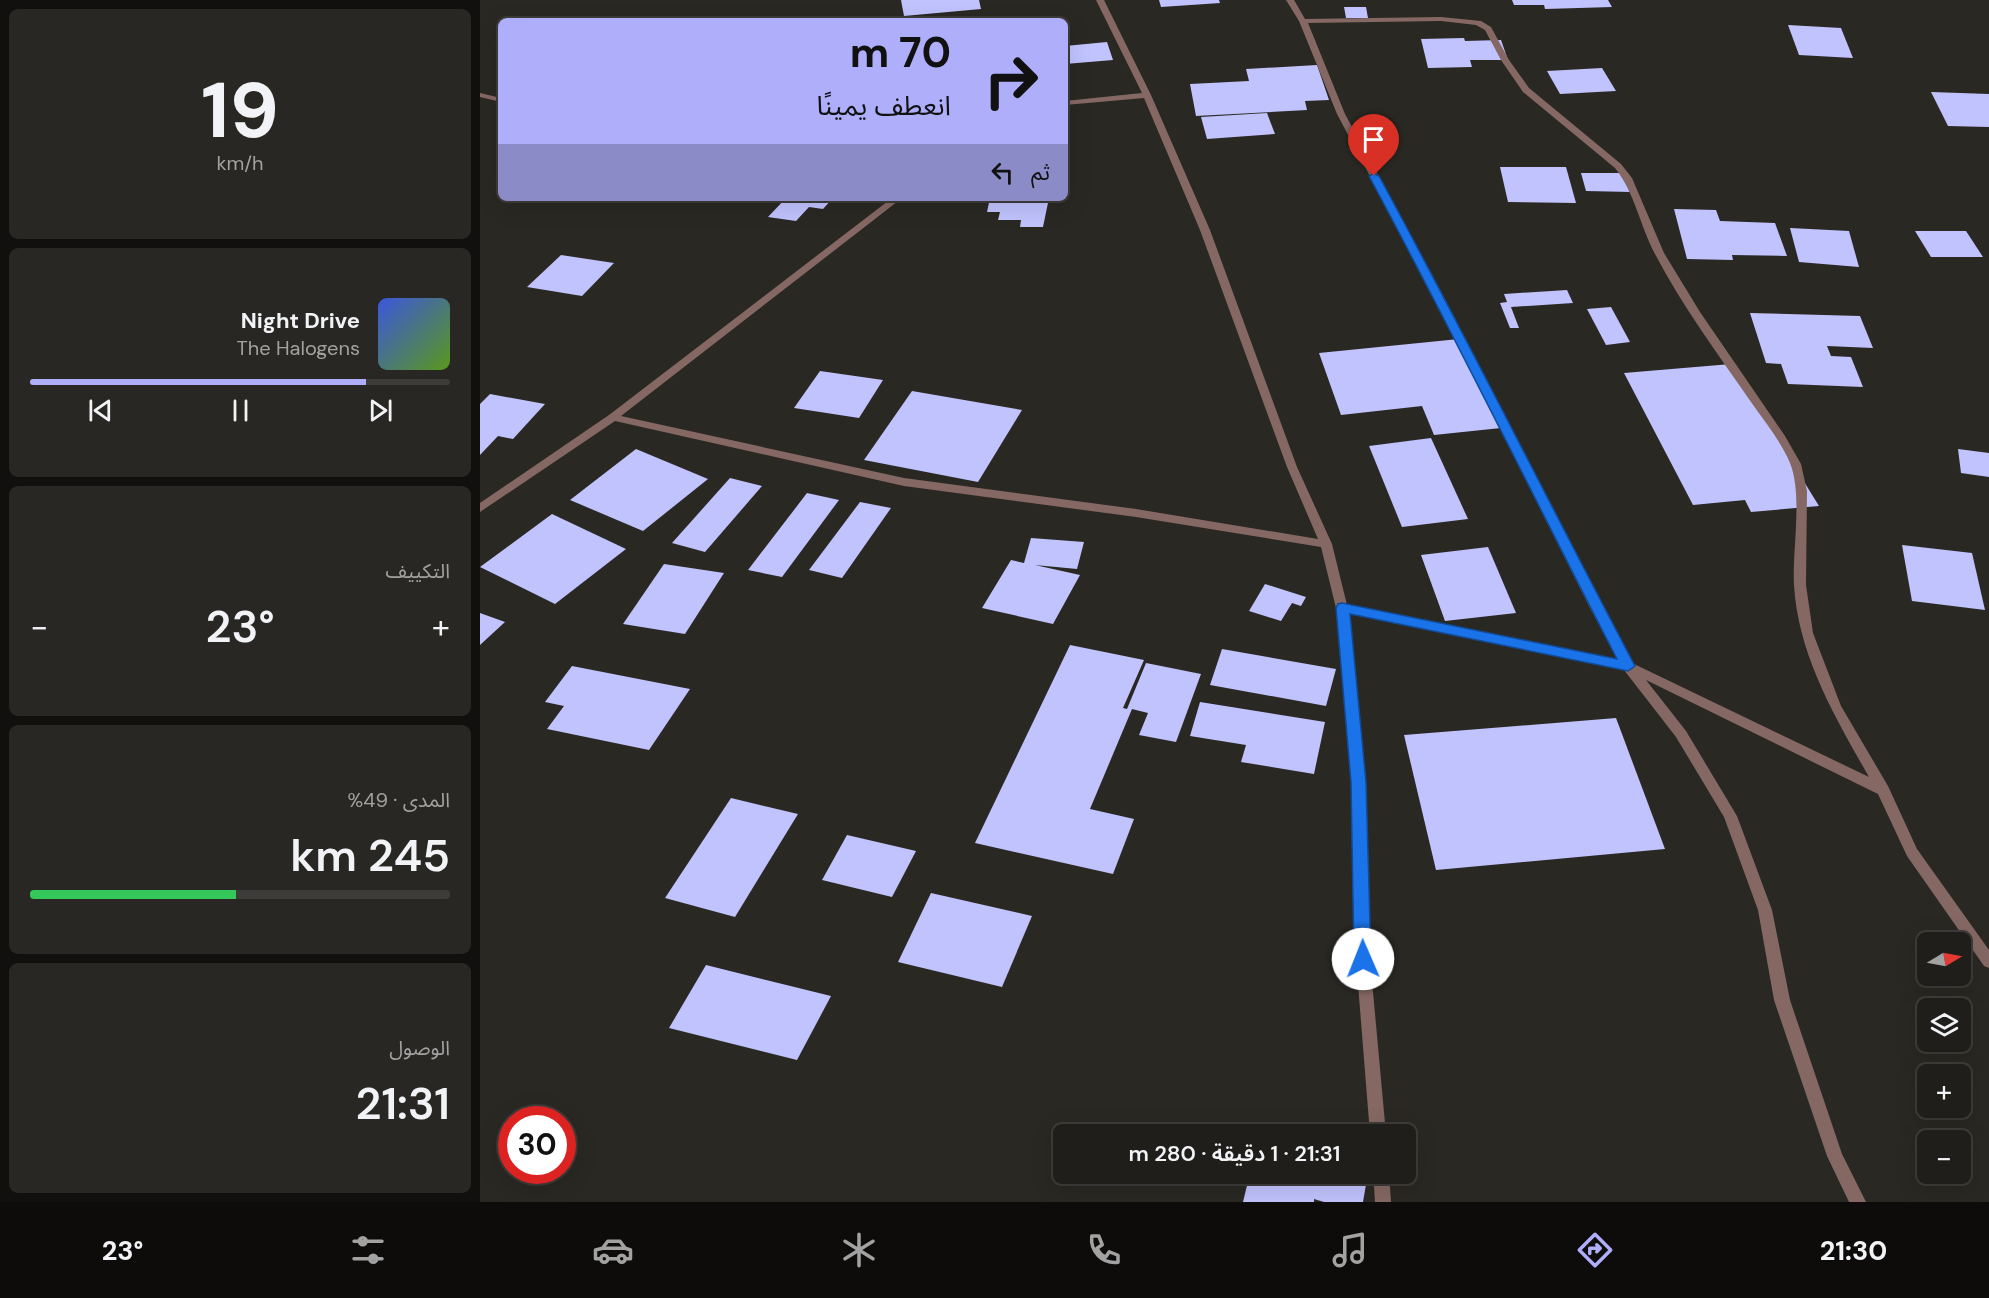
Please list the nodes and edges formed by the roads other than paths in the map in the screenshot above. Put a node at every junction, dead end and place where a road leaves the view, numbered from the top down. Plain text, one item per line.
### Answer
1 (1100, 0) edge
2 (1290, 0) edge
3 (1303, 21) junction
4 (480, 95) edge
5 (1147, 95) junction
6 (498, 99) edge
7 (1068, 104) edge
8 (894, 201) edge
9 (613, 417) junction
10 (480, 508) edge
11 (1326, 544) junction
12 (1342, 608) junction
13 (1628, 666) junction
14 (1883, 790) junction
15 (1989, 962) edge
16 (1377, 1124) edge
17 (1382, 1184) edge
18 (1383, 1202) edge
19 (1858, 1202) edge

1 - 5 street
2 - 3 street
3 - 13 street
3 - 14 street
4 - 6 street
5 - 7 street
5 - 11 street
8 - 9 street
9 - 10 street
9 - 11 street
11 - 12 street
12 - 13 street
12 - 16 street
13 - 14 street
13 - 19 street
14 - 15 street
17 - 18 street

